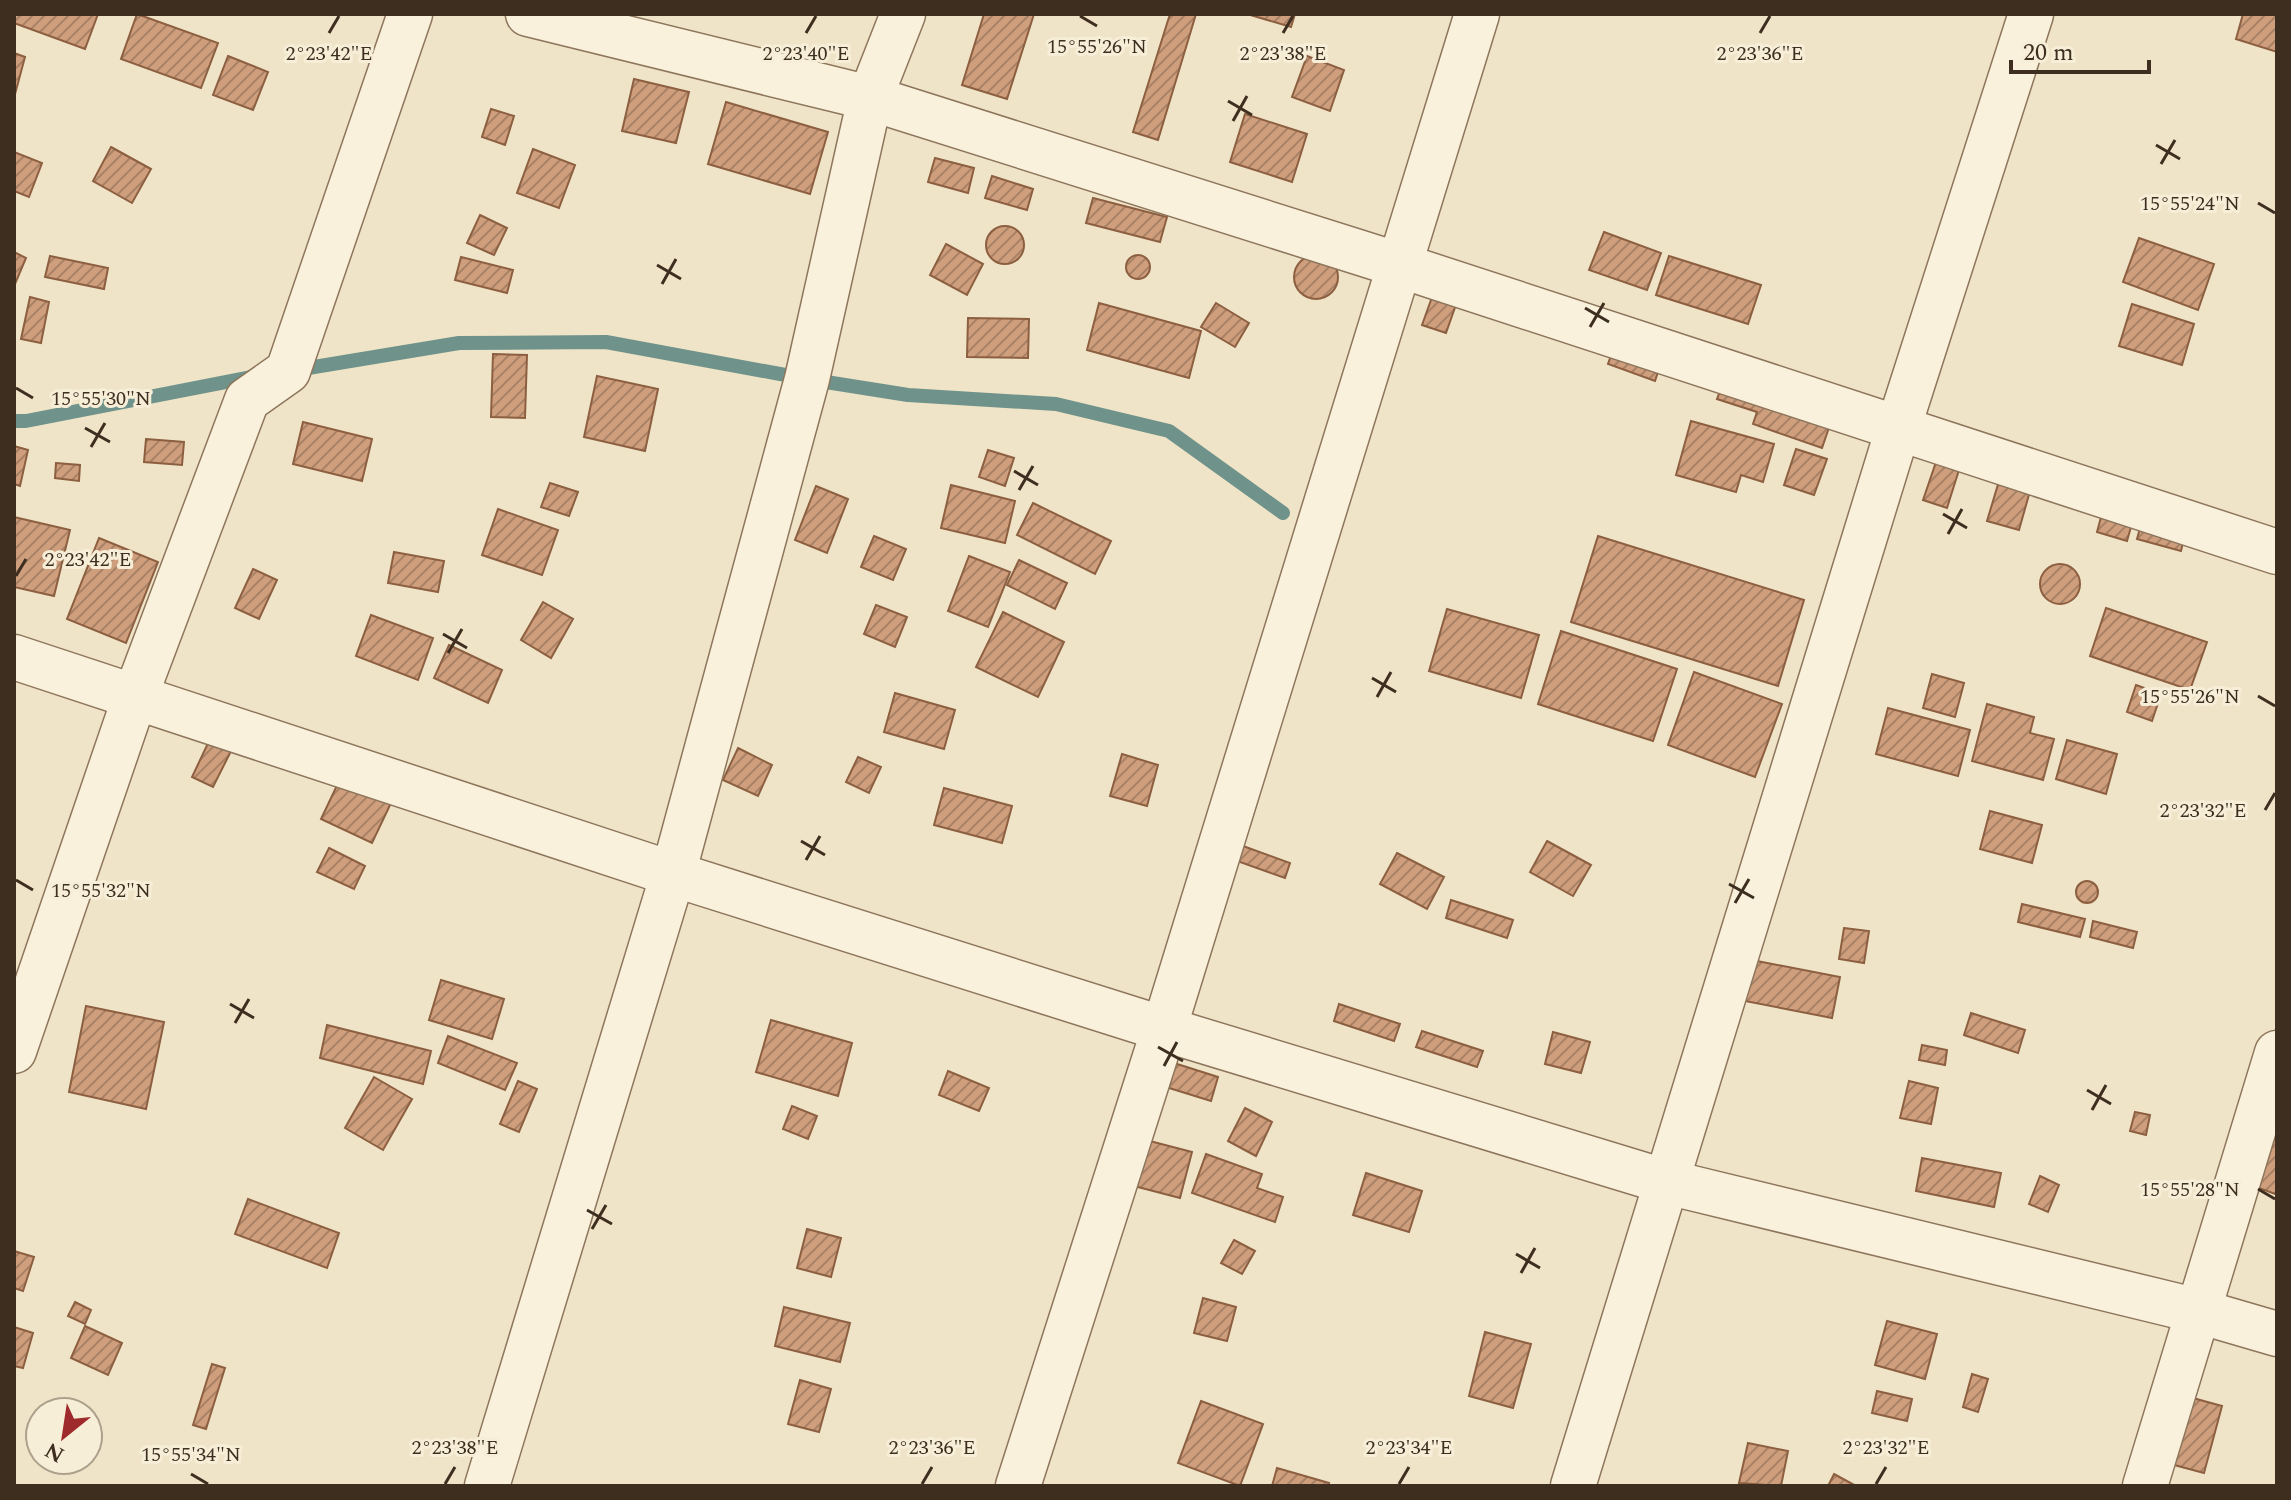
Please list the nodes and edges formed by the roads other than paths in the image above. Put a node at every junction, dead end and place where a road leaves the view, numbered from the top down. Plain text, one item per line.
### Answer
1 (410, 14) edge
2 (528, 14) edge
3 (903, 14) edge
4 (1477, 14) edge
5 (2031, 14) edge
6 (870, 98) junction
7 (1399, 265) junction
8 (1898, 429) junction
9 (2277, 552) edge
10 (14, 657) edge
11 (135, 697) junction
12 (673, 874) junction
13 (1164, 1029) junction
14 (14, 1051) edge
15 (2277, 1053) edge
16 (1667, 1182) junction
17 (2198, 1311) junction
18 (2277, 1334) edge
19 (487, 1486) edge
20 (1018, 1486) edge
21 (1573, 1486) edge
22 (2145, 1486) edge

1 - 11 street
2 - 6 street
3 - 6 street
4 - 7 street
5 - 8 street
6 - 7 street
6 - 12 street
7 - 8 street
7 - 13 street
8 - 9 street
8 - 16 street
10 - 11 street
11 - 12 street
11 - 14 street
12 - 13 street
12 - 19 street
13 - 16 street
13 - 20 street
15 - 17 street
16 - 17 street
16 - 21 street
17 - 18 street
17 - 22 street

